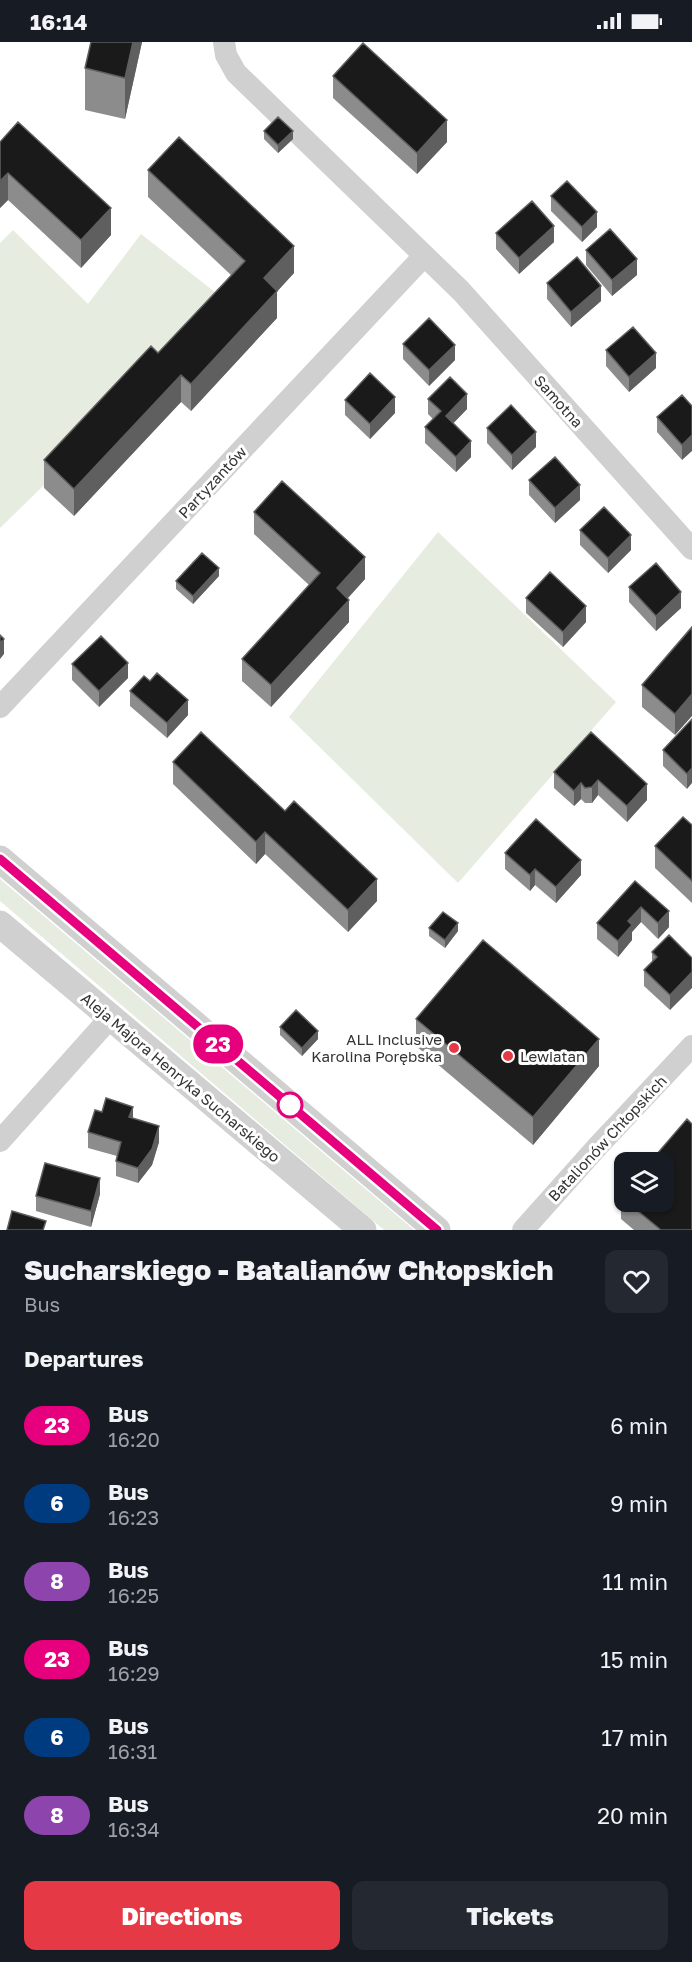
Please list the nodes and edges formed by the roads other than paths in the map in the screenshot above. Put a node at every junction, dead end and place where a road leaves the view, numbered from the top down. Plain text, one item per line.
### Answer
1 (224, 42) edge
2 (424, 256) junction
3 (692, 549) edge
4 (0, 707) edge
5 (0, 859) edge
6 (0, 924) edge
7 (110, 1018) junction
8 (692, 1046) edge
9 (0, 1141) edge
10 (363, 1230) edge
11 (436, 1230) edge
12 (523, 1230) edge

1 - 2 street, Samotna
2 - 3 street, Samotna
2 - 4 street, Partyzantów
5 - 11 street
6 - 7 street, Aleja Majora Henryka Sucharskiego
7 - 9 street
7 - 10 street, Aleja Majora Henryka Sucharskiego
8 - 12 street, Batalionów Chłopskich

